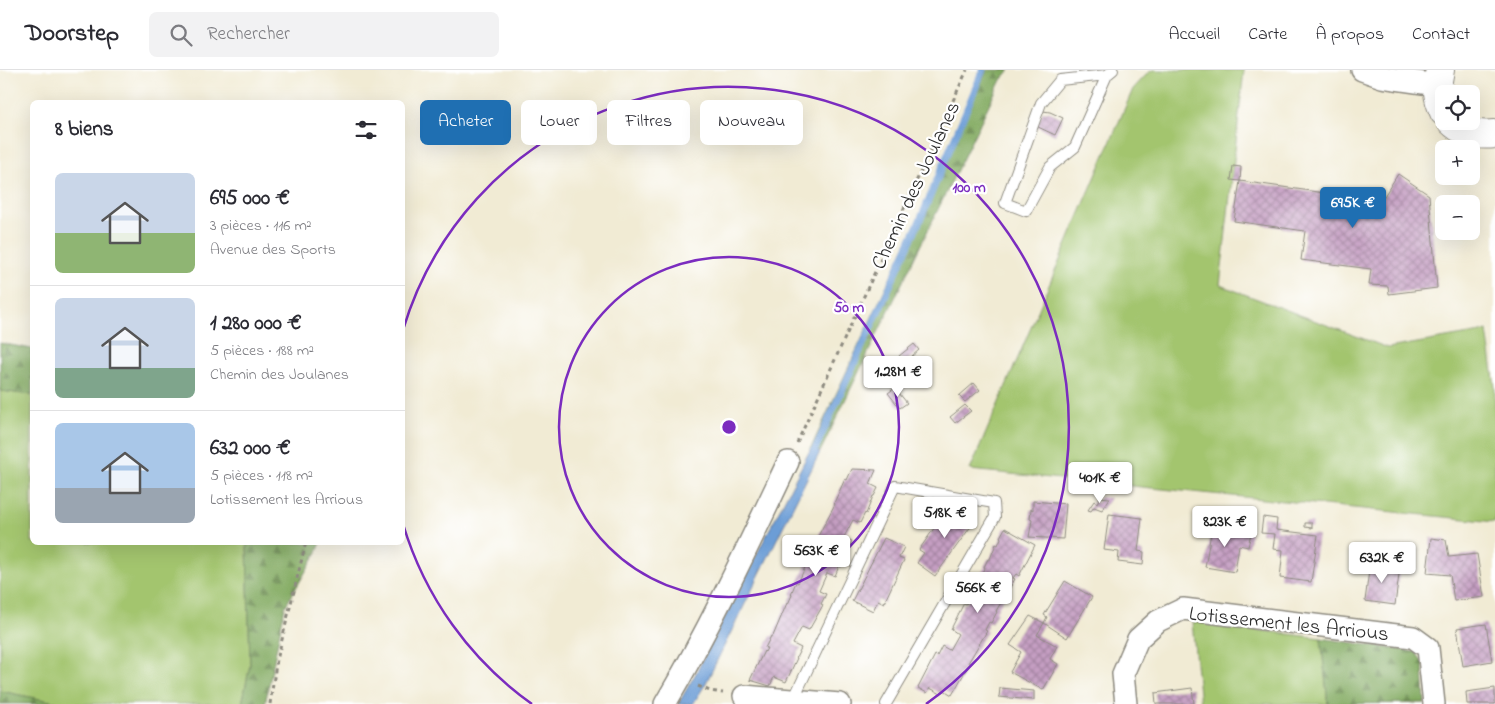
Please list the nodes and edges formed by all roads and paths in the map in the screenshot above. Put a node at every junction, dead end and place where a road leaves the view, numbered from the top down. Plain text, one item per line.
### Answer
1 (967, 70) edge
2 (1362, 70) edge
3 (1110, 73) edge
4 (1439, 77) edge
5 (1464, 130) edge
6 (1495, 138) edge
7 (788, 462) joint
8 (305, 545) edge
9 (742, 700) edge
10 (793, 700) junction
11 (270, 704) edge
12 (665, 704) edge
13 (840, 704) edge
14 (886, 704) edge
15 (1126, 704) edge
16 (1434, 704) edge

1 - 7 path, Chemin des Joulanes
2 - 4 street
3 - 3 lane
5 - 6 main road
7 - 12 street
8 - 11 path
9 - 10 street
10 - 13 street
10 - 14 lane
15 - 16 street, Lotissement les Arrious

